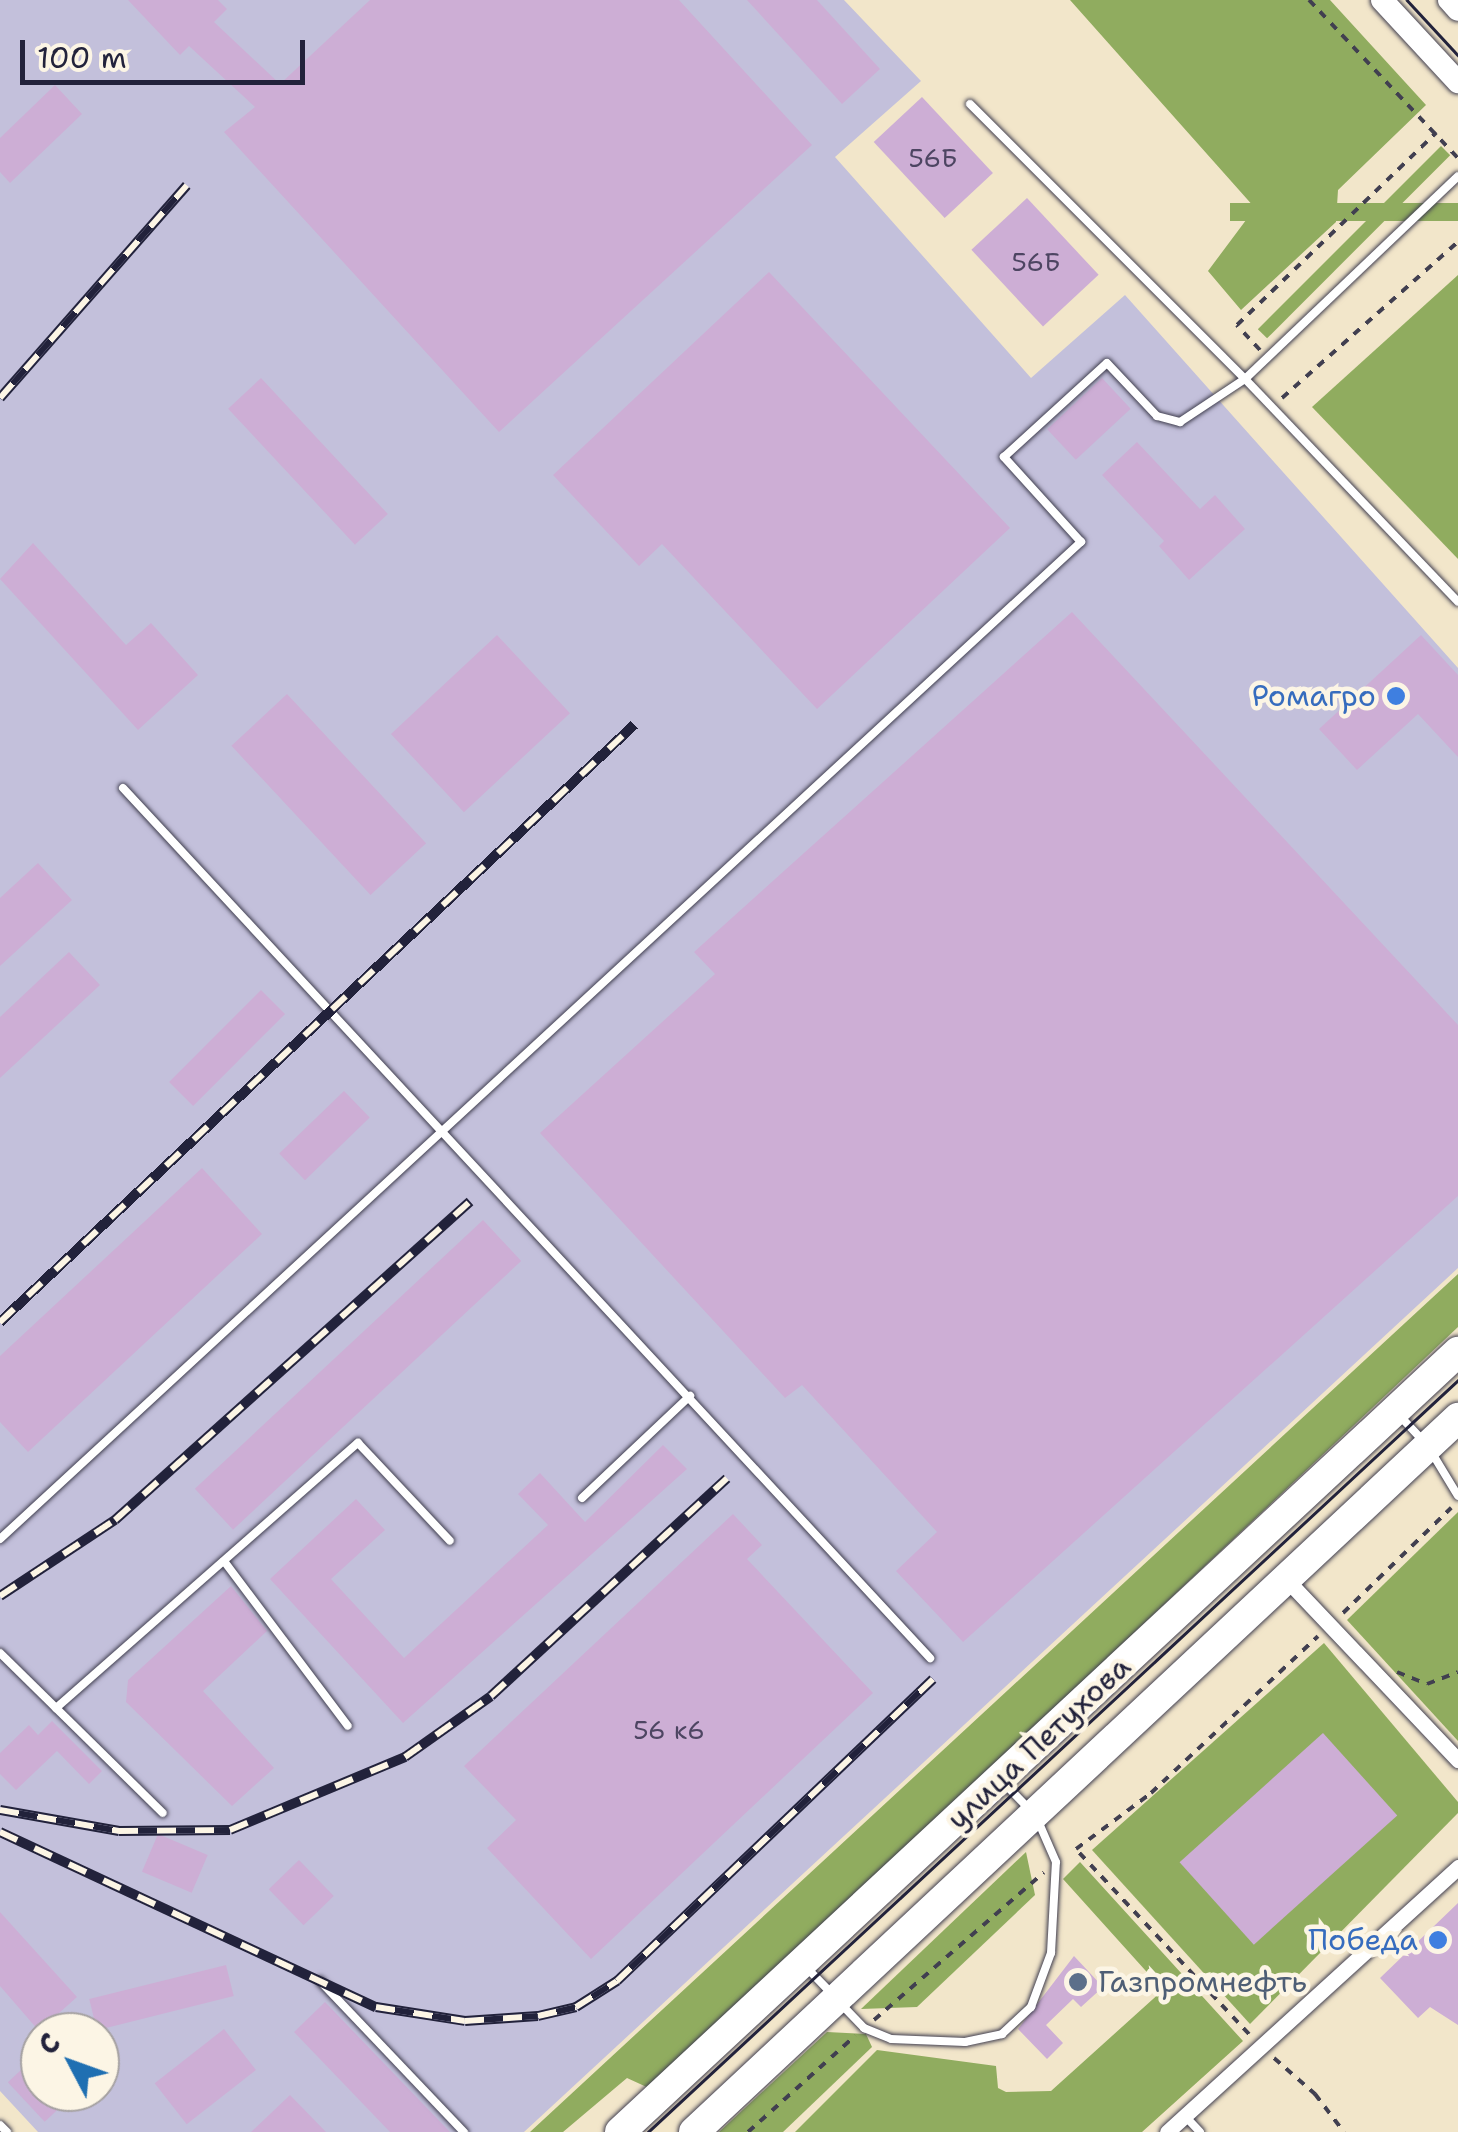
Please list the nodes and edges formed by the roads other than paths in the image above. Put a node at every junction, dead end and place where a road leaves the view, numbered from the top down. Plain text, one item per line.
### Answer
1 (1382, 0) edge
2 (1449, 0) edge
3 (1458, 10) edge
4 (1458, 82) edge
5 (970, 104) dead end
6 (1458, 176) edge
7 (1245, 380) junction
8 (1458, 602) edge
9 (123, 788) dead end
10 (444, 1129) junction
11 (1458, 1352) edge
12 (690, 1396) junction
13 (1395, 1411) junction
14 (1458, 1418) edge
15 (1428, 1447) junction
16 (582, 1498) dead end
17 (1458, 1498) edge
18 (0, 1539) edge
19 (450, 1541) dead end
20 (224, 1561) junction
21 (1286, 1579) junction
22 (0, 1652) edge
23 (930, 1658) dead end
24 (56, 1708) junction
25 (348, 1726) dead end
26 (1458, 1760) edge
27 (1000, 1780) junction
28 (163, 1813) dead end
29 (1035, 1814) junction
30 (1458, 1867) edge
31 (803, 1963) junction
32 (320, 1981) dead end
33 (837, 1999) junction
34 (1185, 2116) junction
35 (0, 2124) edge
36 (7, 2132) edge
37 (464, 2132) edge
38 (620, 2132) edge
39 (694, 2132) edge
40 (1167, 2132) edge
41 (1200, 2132) edge

1 - 4 main road
2 - 3 main road
5 - 7 lane
6 - 7 lane
7 - 8 lane
7 - 10 lane
9 - 10 lane
10 - 12 lane
10 - 18 lane
11 - 13 highway, улица Петухова
12 - 16 lane
12 - 23 lane
13 - 15 lane
13 - 27 highway, улица Петухова
14 - 15 highway, улица Петухова
15 - 17 lane
15 - 21 highway, улица Петухова
19 - 20 lane
20 - 24 lane
20 - 25 lane
21 - 26 street
21 - 29 highway, улица Петухова
22 - 24 lane
24 - 28 lane
27 - 29 lane
27 - 31 highway, улица Петухова
29 - 33 highway, улица Петухова
29 - 33 lane
30 - 34 street
31 - 33 lane
31 - 38 highway, улица Петухова
32 - 37 lane
33 - 39 highway, улица Петухова
34 - 40 street
34 - 41 lane
35 - 36 lane

